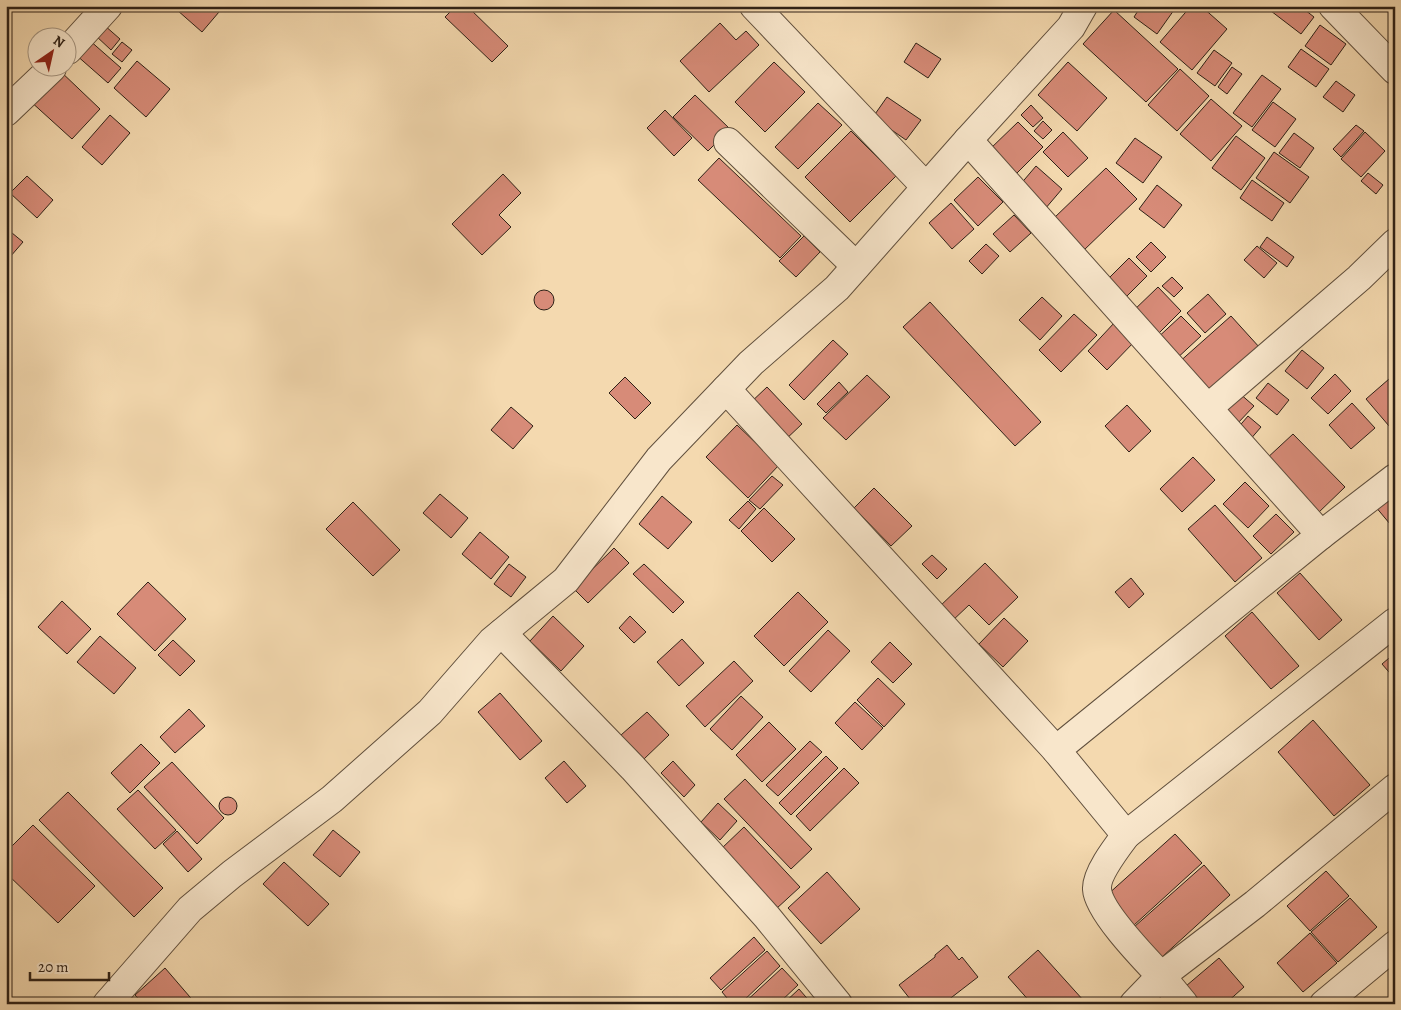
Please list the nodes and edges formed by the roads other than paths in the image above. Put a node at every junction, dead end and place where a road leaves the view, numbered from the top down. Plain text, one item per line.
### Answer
1 (108, 6) edge
2 (754, 6) edge
3 (1083, 6) edge
4 (1332, 6) edge
5 (78, 39) edge
6 (1395, 70) edge
7 (42, 78) edge
8 (6, 112) edge
9 (968, 140) junction
10 (728, 142) dead end
11 (926, 187) junction
12 (1395, 243) edge
13 (856, 266) junction
14 (726, 389) junction
15 (1208, 408) junction
16 (1395, 478) edge
17 (1321, 536) junction
18 (1395, 622) edge
19 (502, 633) junction
20 (1056, 750) junction
21 (1395, 788) edge
22 (1126, 835) junction
23 (1395, 945) edge
24 (1161, 976) junction
25 (107, 1004) edge
26 (838, 1004) edge
27 (1134, 1004) edge
28 (1184, 1004) edge
29 (1324, 1004) edge

1 - 5 street
2 - 11 street
3 - 9 street
4 - 6 street
7 - 8 street
9 - 11 street
9 - 15 street
10 - 13 street
11 - 13 street
12 - 15 street
13 - 14 street
14 - 19 street
14 - 20 street
15 - 17 street
16 - 17 street
17 - 20 street
18 - 22 street
19 - 25 street
19 - 26 street
20 - 22 street
21 - 24 street
22 - 24 street
23 - 29 street
24 - 27 street
24 - 28 street

